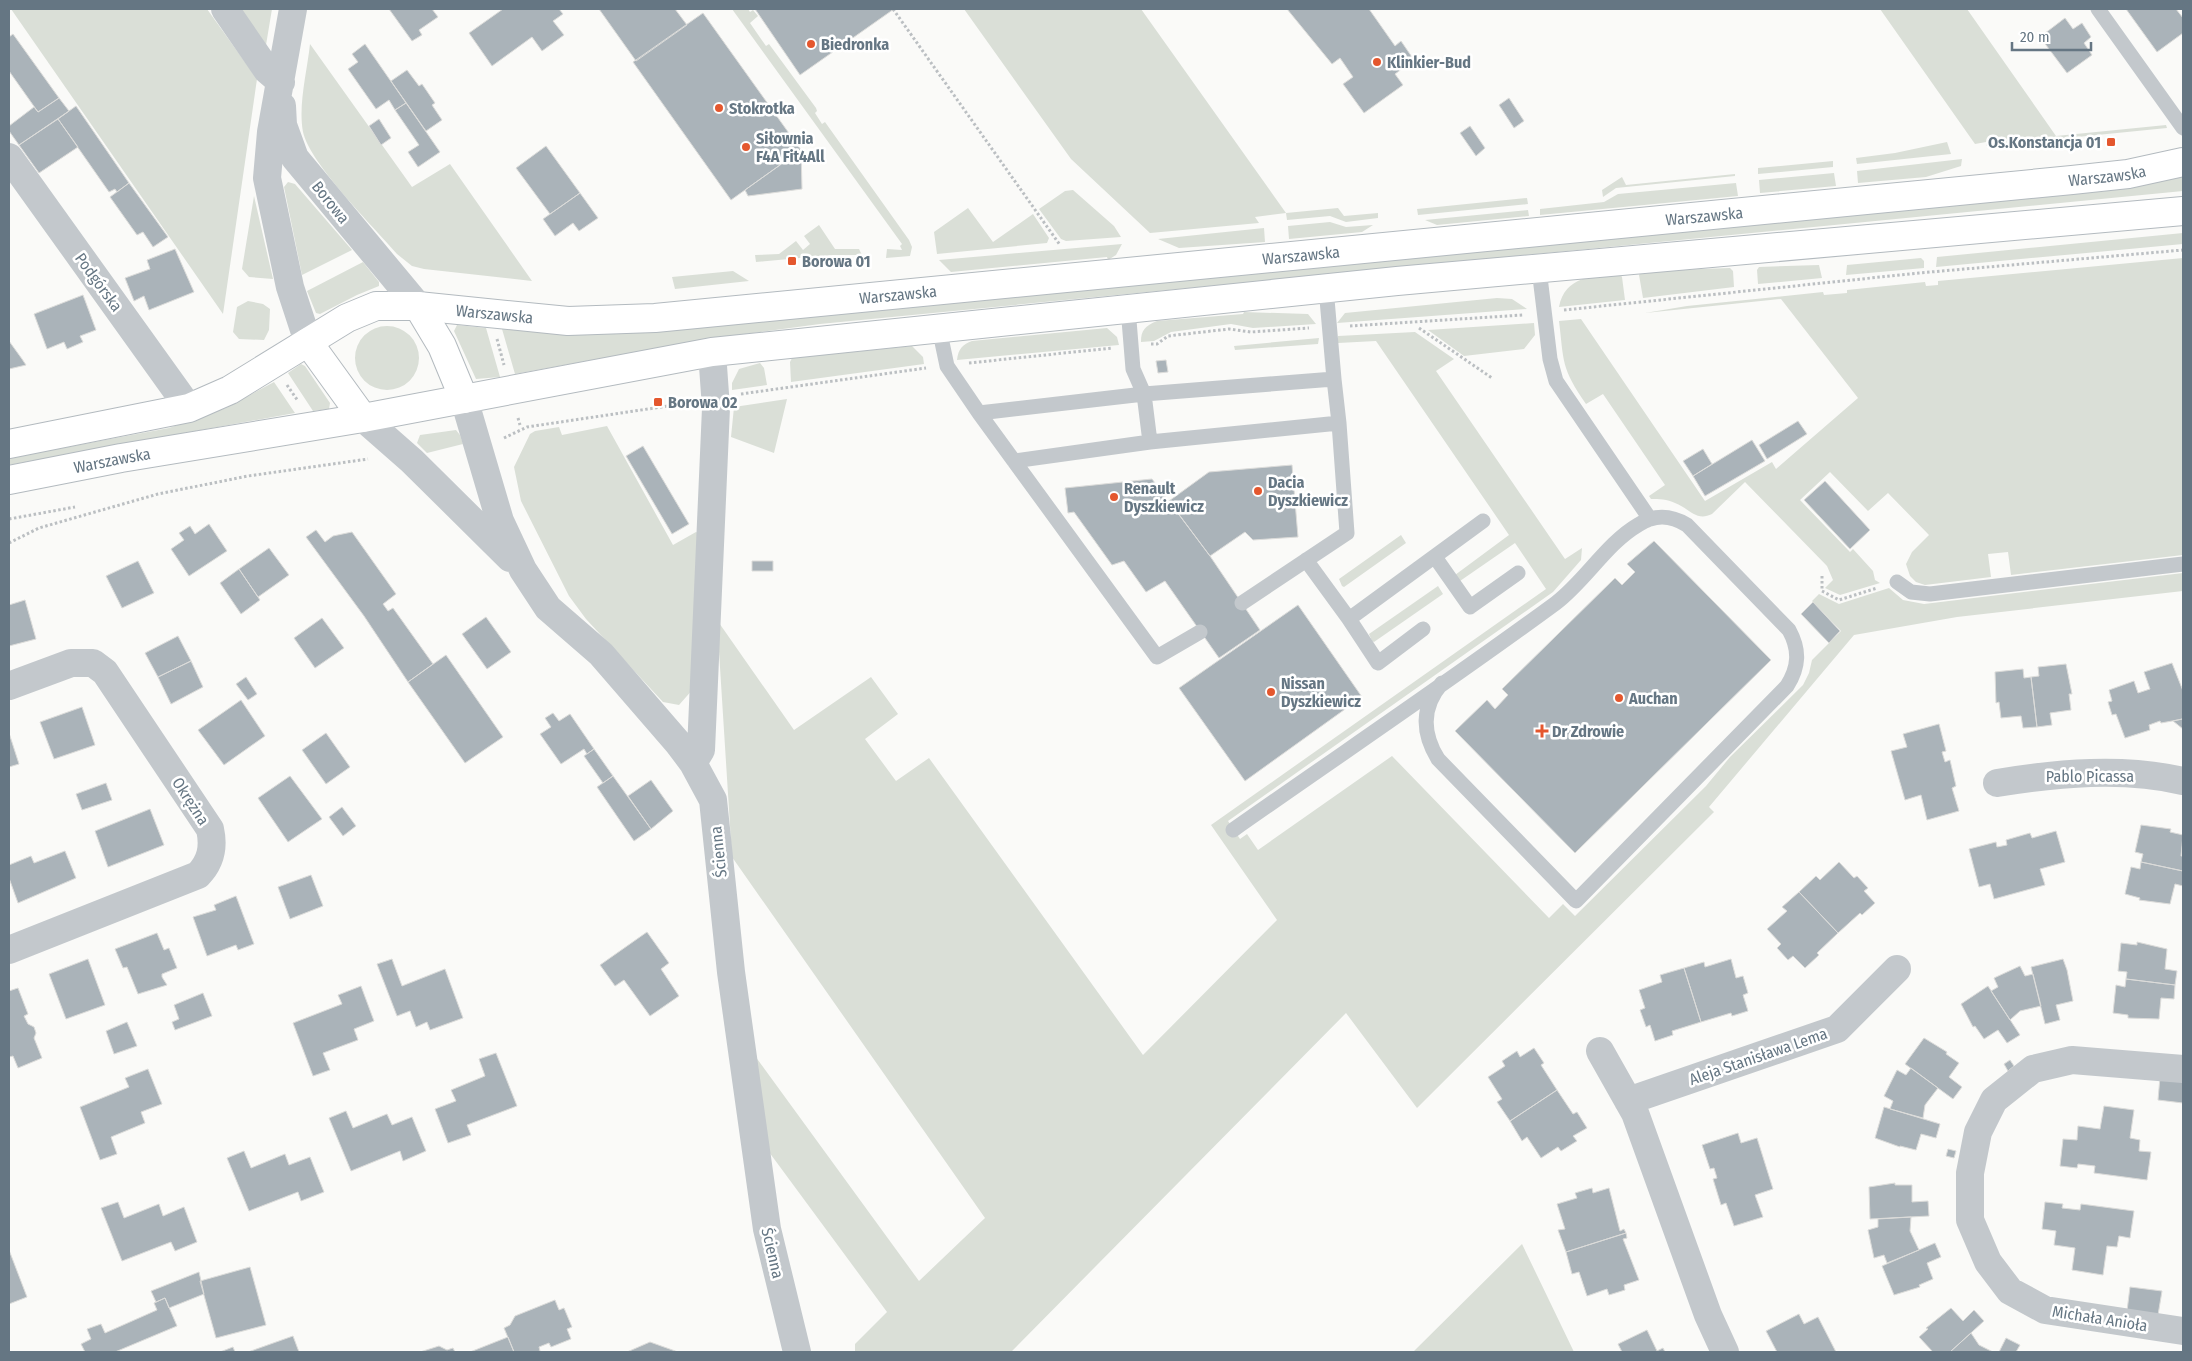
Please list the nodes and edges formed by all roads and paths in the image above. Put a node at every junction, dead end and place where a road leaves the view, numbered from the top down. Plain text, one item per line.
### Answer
1 (224, 9) edge
2 (293, 9) edge
3 (893, 9) edge
4 (2098, 9) edge
5 (281, 82) junction
6 (2183, 128) edge
7 (9, 157) edge
8 (2183, 162) edge
9 (2183, 211) edge
10 (1060, 245) dead end
11 (2183, 250) edge
12 (1540, 269) junction
13 (1326, 288) junction
14 (418, 306) junction
15 (1128, 308) junction
16 (1558, 311) dead end
17 (939, 328) junction
18 (1419, 328) dead end
19 (494, 329) dead end
20 (308, 342) junction
21 (712, 352) junction
22 (507, 374) dead end
23 (1334, 378) junction
24 (1492, 378) dead end
25 (1144, 394) junction
26 (464, 399) junction
27 (694, 402) dead end
28 (189, 408) junction
29 (979, 413) junction
30 (363, 418) junction
31 (518, 418) dead end
32 (1339, 423) junction
33 (520, 425) dead end
34 (496, 440) dead end
35 (1150, 442) junction
36 (9, 444) edge
37 (372, 460) dead end
38 (1014, 461) junction
39 (9, 480) edge
40 (75, 507) dead end
41 (9, 519) edge
42 (1650, 519) junction
43 (1484, 521) dead end
44 (9, 543) edge
45 (1434, 557) junction
46 (1306, 560) junction
47 (2183, 564) edge
48 (523, 570) junction
49 (1518, 573) dead end
50 (1822, 576) dead end
51 (1897, 582) joint
52 (1242, 604) dead end
53 (1349, 619) junction
54 (1423, 629) dead end
55 (1200, 632) dead end
56 (1442, 683) junction
57 (9, 686) edge
58 (693, 763) junction
59 (2183, 781) edge
60 (1997, 783) dead end
61 (1233, 830) dead end
62 (9, 950) edge
63 (1896, 969) dead end
64 (1600, 1051) dead end
65 (2183, 1069) edge
66 (1628, 1101) junction
67 (2183, 1331) edge
68 (2183, 1342) edge
69 (797, 1352) edge
70 (1725, 1352) edge
71 (2182, 1352) edge

1 - 5 street
2 - 5 street, Borowa
3 - 10 path
4 - 6 lane
5 - 14 street, Borowa
5 - 20 street, Borowa
7 - 28 street, Podgórska
8 - 14 main road, Warszawska
9 - 12 main road
11 - 16 path
12 - 13 main road
12 - 42 lane
13 - 15 main road
13 - 23 lane
14 - 20 main road, Warszawska
14 - 26 main road
15 - 17 main road
15 - 25 lane
17 - 21 main road
17 - 29 lane
18 - 24 path
19 - 22 path
20 - 28 main road
20 - 30 main road
21 - 26 main road
21 - 58 street
23 - 25 lane
23 - 32 lane
25 - 29 lane
25 - 35 lane
26 - 30 main road, Warszawska
26 - 48 street
27 - 34 path
28 - 36 main road
29 - 38 lane
30 - 39 main road, Warszawska
30 - 48 street
31 - 33 path
32 - 35 lane
32 - 46 lane
35 - 38 lane
37 - 44 path
38 - 55 lane
40 - 41 path
42 - 56 lane
42 - 56 lane
43 - 45 lane
45 - 49 lane
45 - 53 lane
46 - 52 lane
46 - 53 lane
47 - 51 lane
48 - 58 street, Ścienna
50 - 51 path
53 - 54 lane
56 - 61 lane
57 - 62 street, Okrężna
58 - 69 street, Ścienna
59 - 60 street, Pablo Picassa
63 - 66 street, Aleja Stanisława Lema
64 - 66 street
65 - 67 street, Michała Anioła
66 - 70 street
68 - 71 street

